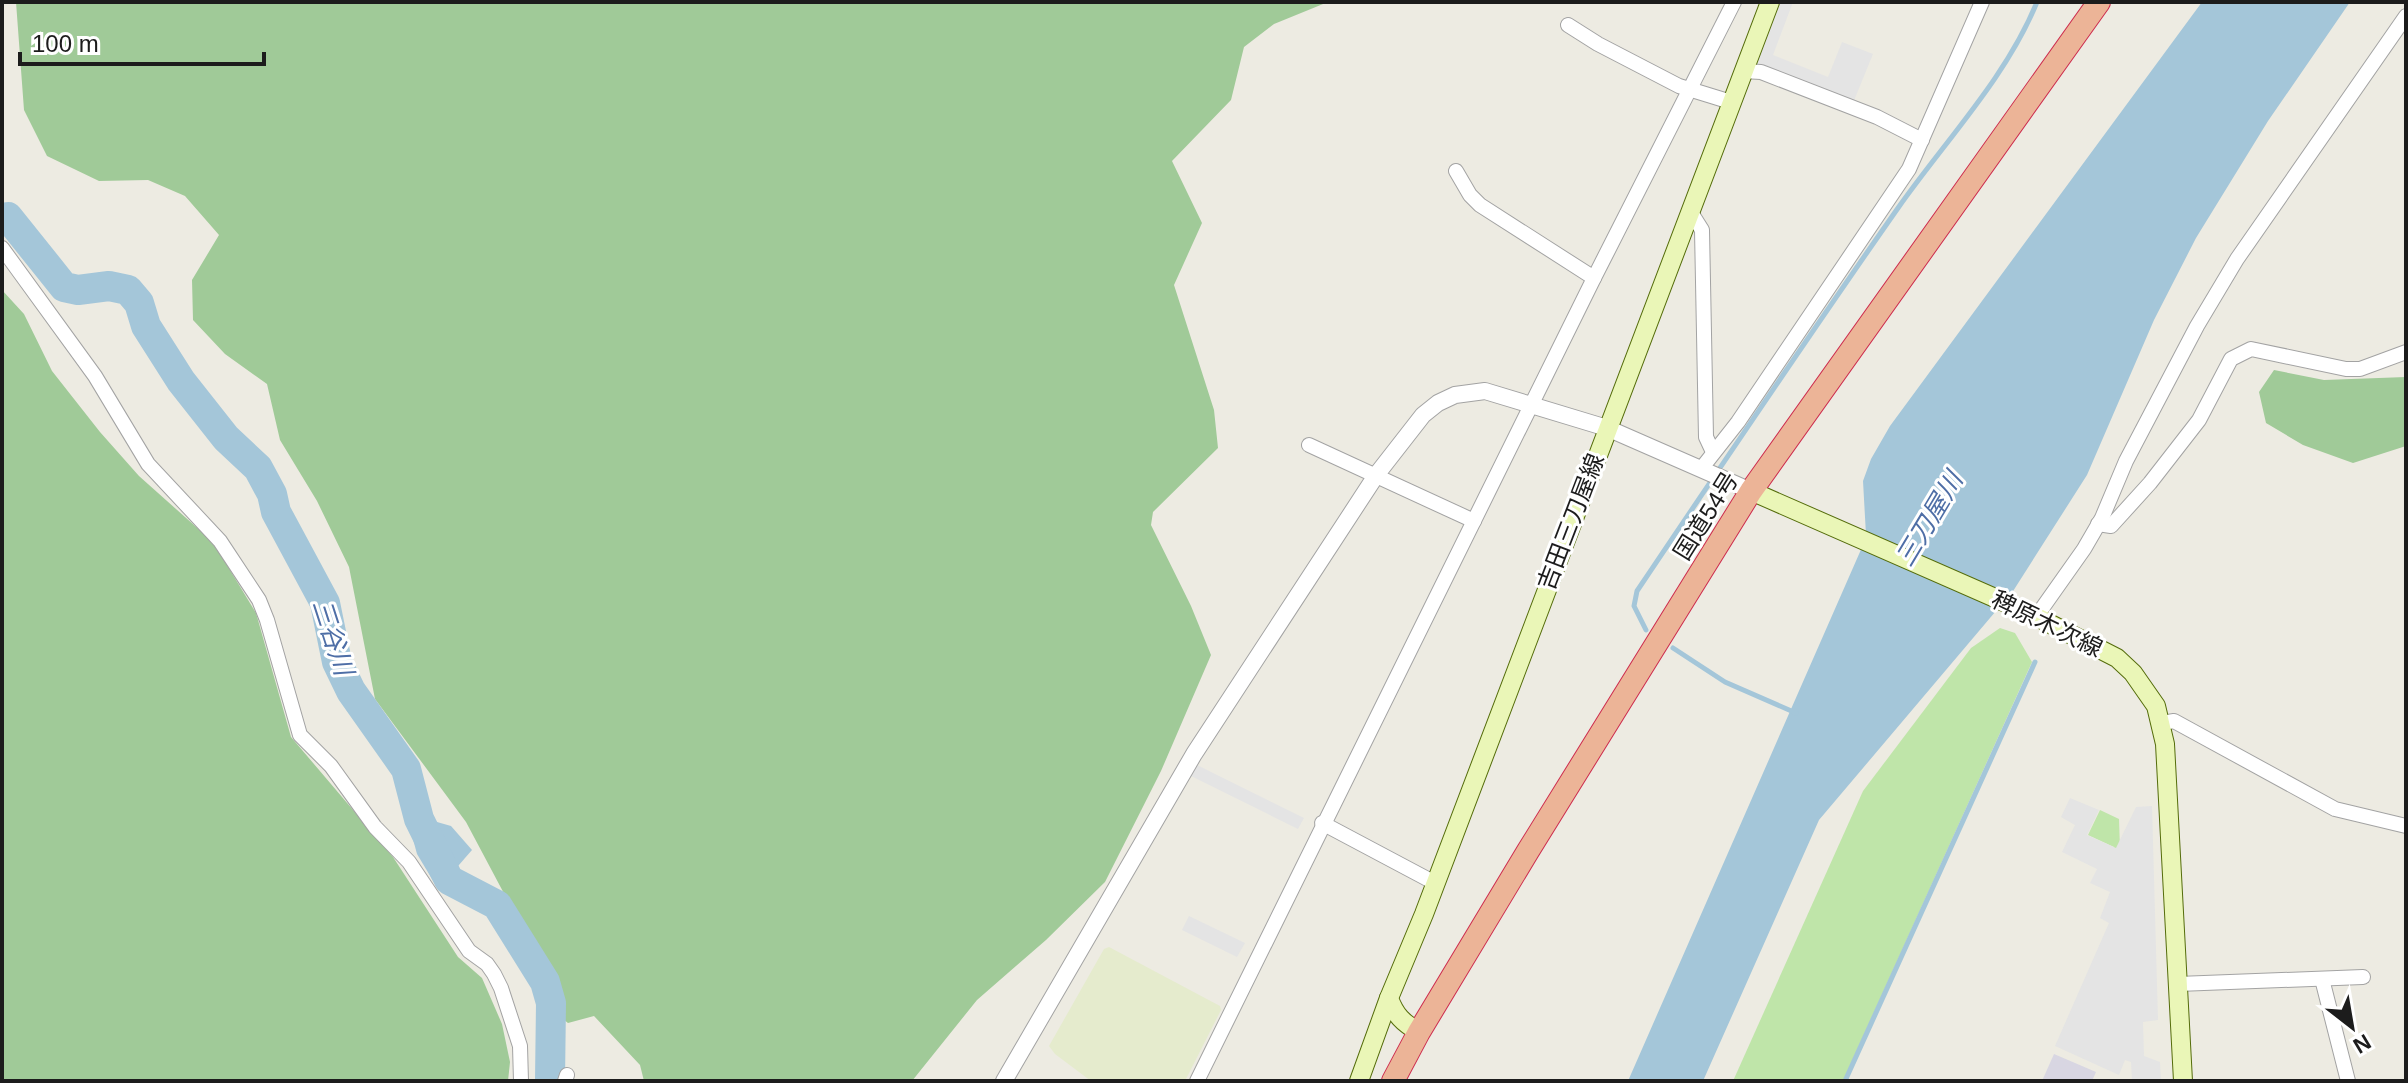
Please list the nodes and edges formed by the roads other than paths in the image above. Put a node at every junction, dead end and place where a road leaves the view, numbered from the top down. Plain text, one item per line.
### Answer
1 (1734, 2) edge
2 (1770, 2) edge
3 (1982, 2) edge
4 (2099, 2) edge
5 (2406, 16) edge
6 (1568, 25) dead end
7 (1743, 71) junction
8 (1690, 88) junction
9 (1731, 102) junction
10 (1922, 140) junction
11 (1456, 171) dead end
12 (1690, 211) junction
13 (2, 248) edge
14 (1594, 278) junction
15 (2406, 352) edge
16 (1526, 404) junction
17 (1607, 428) junction
18 (1309, 445) dead end
19 (1713, 452) junction
20 (1703, 470) junction
21 (1377, 474) junction
22 (1751, 491) junction
23 (1474, 521) junction
24 (2098, 524) junction
25 (2031, 614) junction
26 (2162, 723) junction
27 (1323, 823) junction
28 (2406, 826) edge
29 (1435, 883) junction
30 (2363, 977) dead end
31 (2322, 979) junction
32 (2178, 984) junction
33 (1389, 998) junction
34 (1419, 1032) junction
35 (521, 1081) edge
36 (1004, 1081) edge
37 (1197, 1081) edge
38 (1359, 1081) edge
39 (1393, 1081) edge
40 (2183, 1081) edge
41 (2348, 1081) edge

1 - 8 street
2 - 7 main road, 吉田三刀屋線
3 - 10 street
4 - 22 highway, 国道54号
5 - 24 street
6 - 8 street
7 - 9 main road, 吉田三刀屋線
7 - 10 street
8 - 9 street
8 - 14 street
9 - 12 main road, 吉田三刀屋線
10 - 19 street
11 - 14 street
12 - 17 main road, 吉田三刀屋線
12 - 19 street
13 - 35 street
14 - 16 street
15 - 24 street
16 - 17 street
16 - 21 street
16 - 23 street
17 - 20 street
17 - 29 main road, 吉田三刀屋線
18 - 21 street
19 - 20 street
20 - 22 street
21 - 23 street
21 - 36 street
22 - 25 main road, 稗原木次線
22 - 34 highway, 国道54号
23 - 27 street
24 - 25 street
25 - 26 main road, 稗原木次線
26 - 28 street
26 - 32 main road, 稗原木次線
27 - 29 street
27 - 37 street
29 - 33 main road, 吉田三刀屋線
30 - 31 street
31 - 32 street
31 - 41 street
32 - 40 main road, 稗原木次線
33 - 34 main road
33 - 38 main road, 吉田三刀屋線
34 - 39 highway, 国道54号

